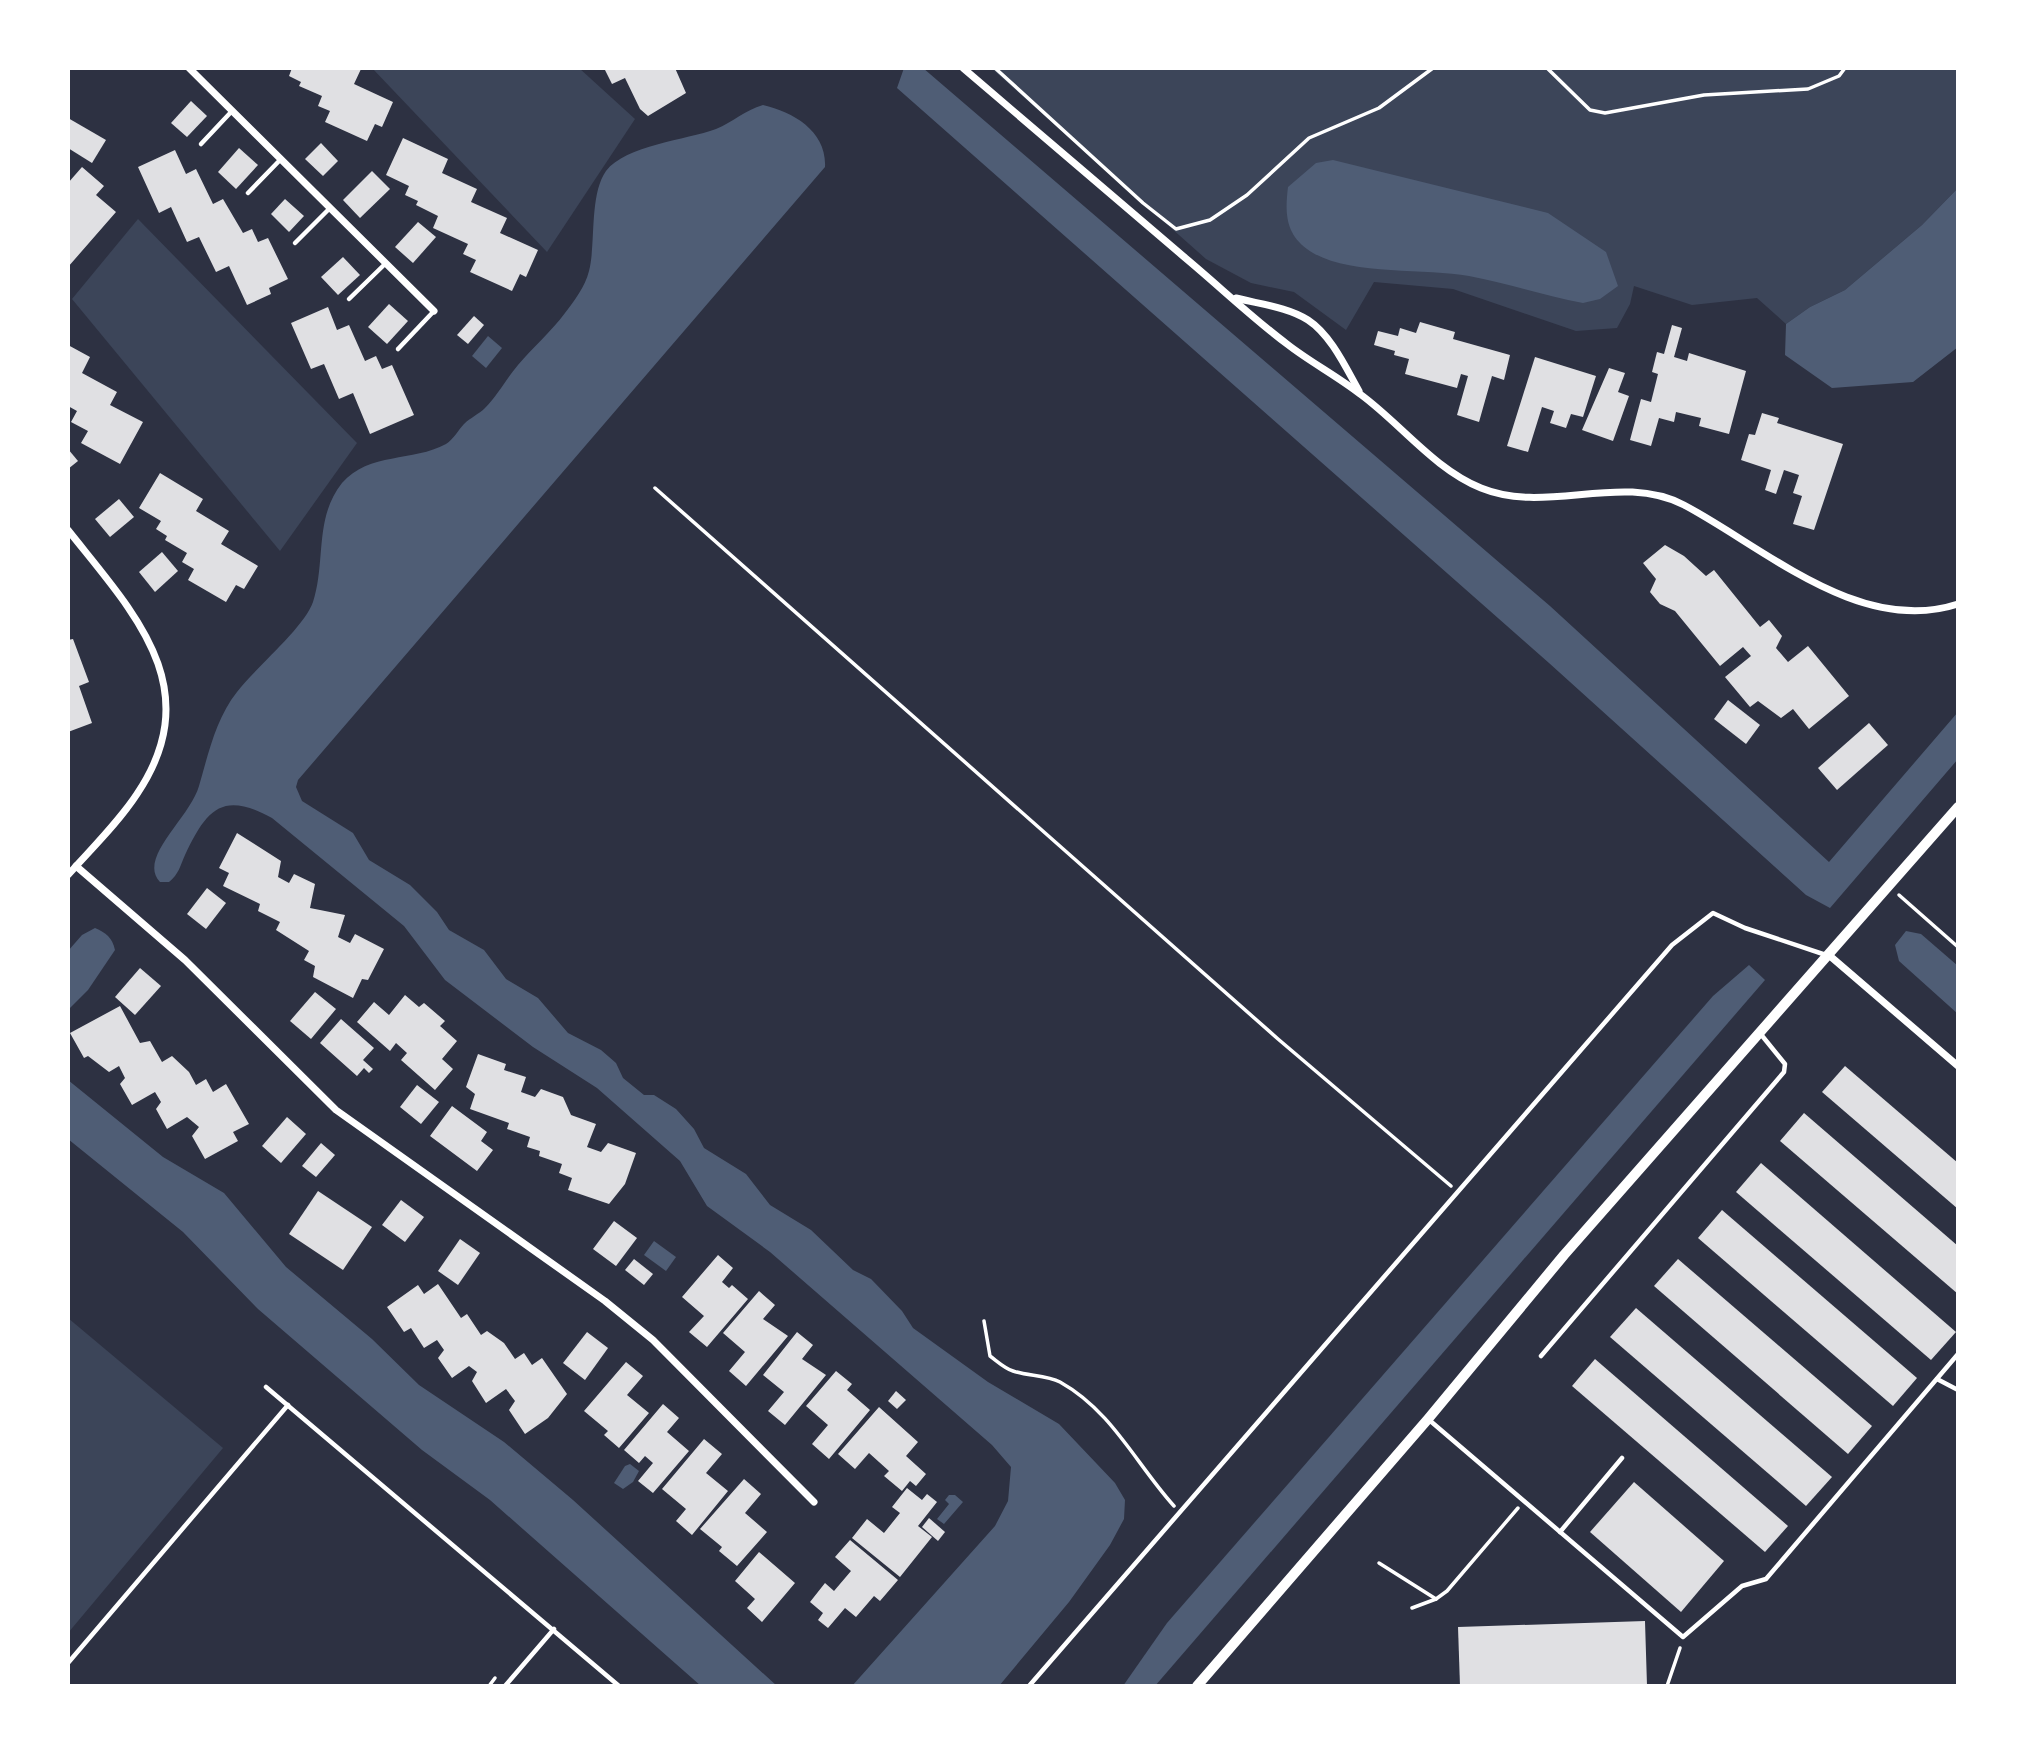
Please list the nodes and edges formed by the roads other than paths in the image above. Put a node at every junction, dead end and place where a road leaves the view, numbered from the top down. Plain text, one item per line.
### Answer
1 (189, 68) edge
2 (963, 68) edge
3 (232, 111) junction
4 (201, 144) dead end
5 (281, 159) junction
6 (248, 193) dead end
7 (330, 208) junction
8 (295, 243) dead end
9 (386, 263) junction
10 (1232, 297) junction
11 (349, 299) dead end
12 (434, 311) joint
13 (398, 349) dead end
14 (1362, 394) junction
15 (68, 530) edge
16 (1958, 604) edge
17 (1958, 807) edge
18 (76, 866) junction
19 (68, 875) edge
20 (1830, 956) junction
21 (1759, 1031) junction
22 (1958, 1066) edge
23 (1958, 1354) edge
24 (1541, 1356) dead end
25 (1937, 1379) junction
26 (266, 1387) dead end
27 (1958, 1390) edge
28 (288, 1405) junction
29 (1428, 1419) junction
30 (1622, 1458) dead end
31 (814, 1502) dead end
32 (1560, 1532) junction
33 (554, 1629) junction
34 (68, 1663) edge
35 (505, 1686) edge
36 (619, 1686) edge
37 (1029, 1686) edge
38 (1197, 1686) edge

1 - 3 street
2 - 10 street
3 - 4 lane
3 - 5 street
5 - 6 lane
5 - 7 street
7 - 8 lane
7 - 9 street
9 - 11 lane
9 - 12 street
10 - 14 street
10 - 14 street
12 - 13 lane
14 - 16 street
15 - 18 street
17 - 20 street
18 - 19 street
18 - 31 street
20 - 21 street
20 - 22 street
20 - 37 lane
21 - 24 lane
21 - 29 street
23 - 25 lane
25 - 27 lane
25 - 32 lane
26 - 28 lane
28 - 33 lane
28 - 34 lane
29 - 32 lane
29 - 38 street
30 - 32 lane
33 - 35 lane
33 - 36 lane

